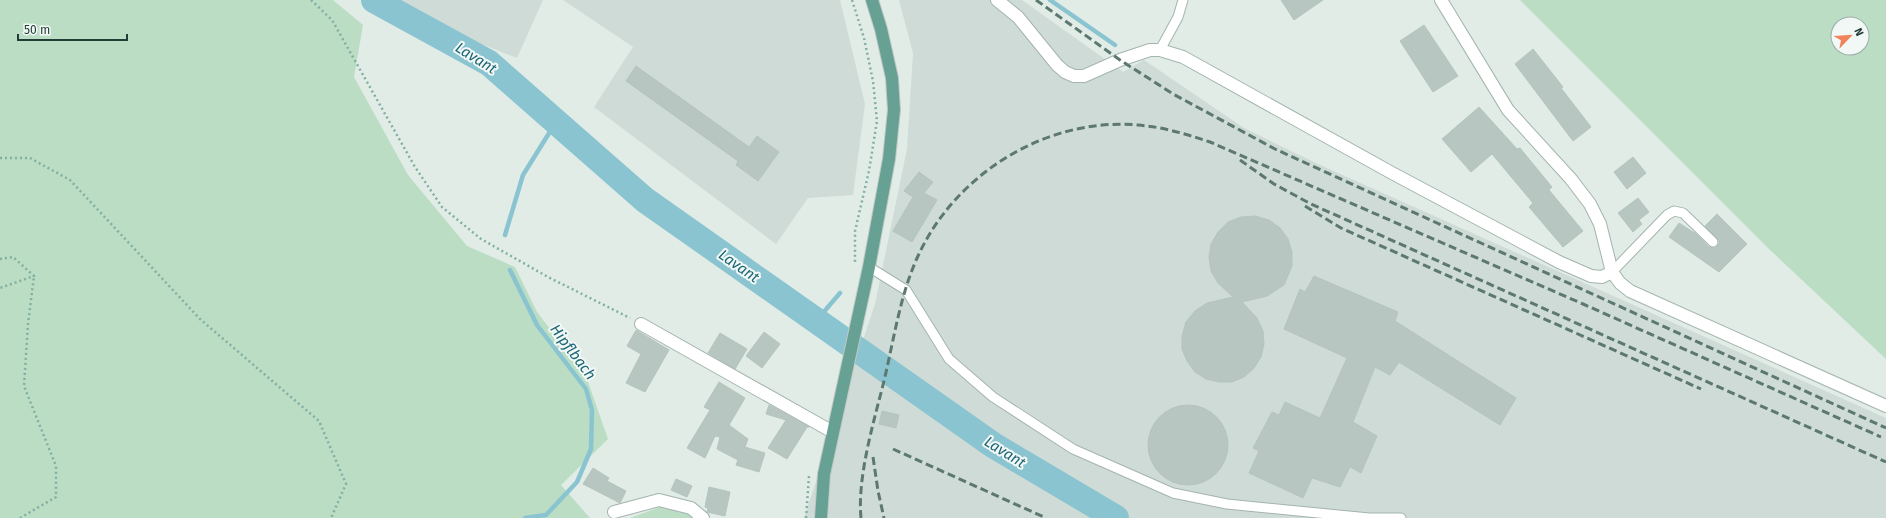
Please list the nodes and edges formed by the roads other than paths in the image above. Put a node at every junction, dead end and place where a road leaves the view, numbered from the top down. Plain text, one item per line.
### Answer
1 (872, 0) edge
2 (997, 0) edge
3 (1183, 0) edge
4 (1441, 0) edge
5 (1160, 50) junction
6 (1713, 242) dead end
7 (869, 267) junction
8 (1612, 272) junction
9 (641, 324) road end
10 (1886, 406) edge
11 (831, 431) junction
12 (614, 512) dead end
13 (703, 518) edge
14 (820, 518) edge
15 (1401, 518) edge

1 - 7 main road
2 - 5 street
3 - 5 lane
4 - 8 street
5 - 8 street
6 - 8 lane
7 - 11 main road
7 - 15 lane
8 - 10 street
9 - 11 street
11 - 14 main road
12 - 13 street

